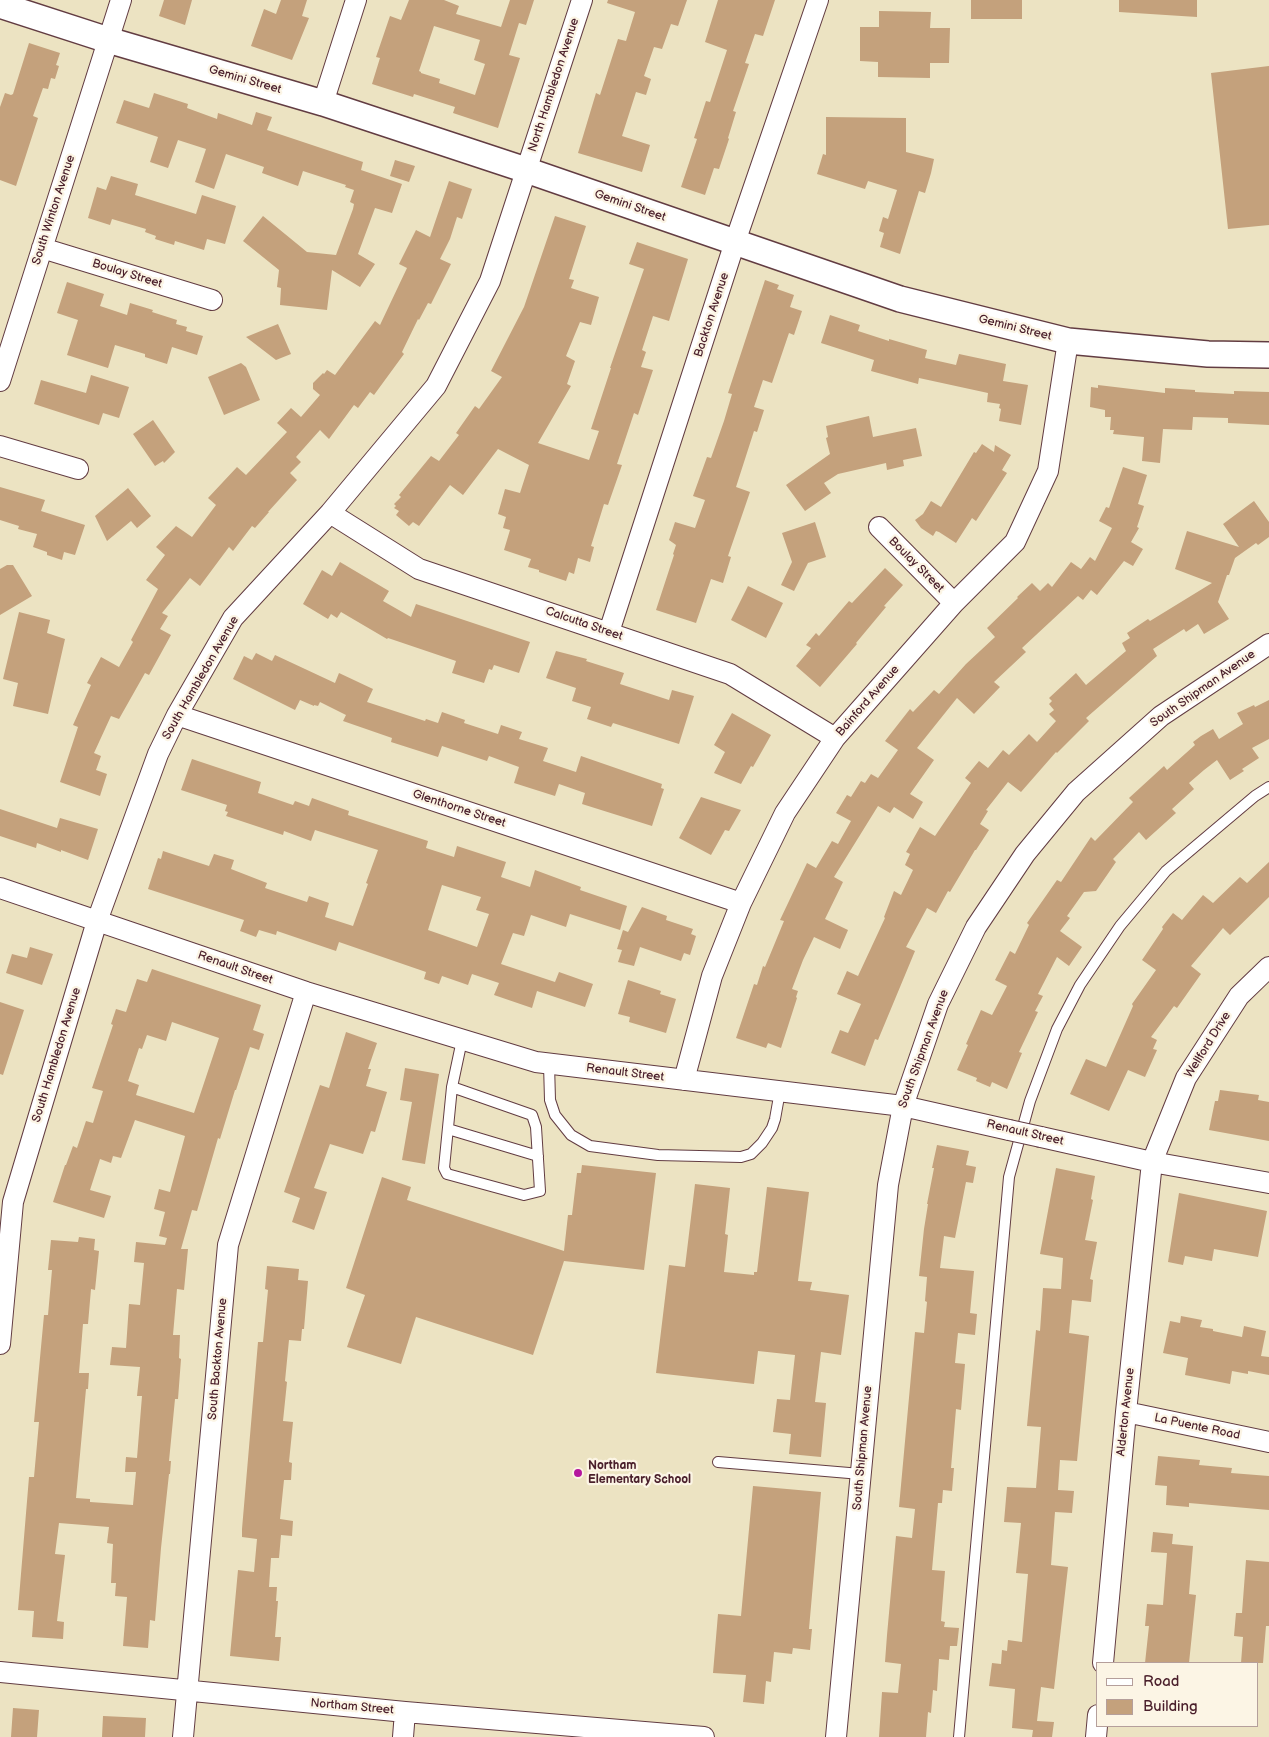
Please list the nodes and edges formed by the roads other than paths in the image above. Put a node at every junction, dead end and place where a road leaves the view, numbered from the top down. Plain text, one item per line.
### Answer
1 (121, 0) edge
2 (356, 0) edge
3 (582, 0) edge
4 (818, 0) edge
5 (0, 5) edge
6 (108, 40) junction
7 (323, 103) junction
8 (526, 170) junction
9 (735, 242) junction
10 (42, 248) junction
11 (212, 300) dead end
12 (1068, 341) junction
13 (1269, 355) edge
14 (0, 381) edge
15 (0, 446) edge
16 (78, 470) dead end
17 (330, 513) junction
18 (879, 527) dead end
19 (954, 603) junction
20 (609, 632) junction
21 (1269, 644) edge
22 (176, 715) junction
23 (835, 738) junction
24 (1269, 787) edge
25 (0, 888) edge
26 (741, 903) junction
27 (97, 921) junction
28 (1269, 967) edge
29 (306, 992) junction
30 (462, 1040) junction
31 (549, 1064) junction
32 (684, 1080) junction
33 (452, 1086) junction
34 (780, 1091) junction
35 (903, 1106) junction
36 (448, 1129) junction
37 (538, 1156) junction
38 (1152, 1162) junction
39 (1269, 1183) edge
40 (0, 1344) edge
41 (1126, 1412) junction
42 (1269, 1442) edge
43 (718, 1462) dead end
44 (861, 1474) junction
45 (1102, 1662) edge
46 (0, 1672) edge
47 (188, 1692) junction
48 (406, 1712) junction
49 (621, 1734) edge
50 (183, 1737) edge
51 (403, 1737) edge
52 (704, 1737) edge
53 (836, 1737) edge
54 (959, 1737) edge

1 - 6 street, South Winton Avenue
2 - 7 street
3 - 8 street, North Hambledon Avenue
4 - 9 street, Backton Avenue
5 - 6 street, Gemini Street
6 - 7 street, Gemini Street
6 - 10 street, South Winton Avenue
7 - 8 street, Gemini Street
8 - 9 street, Gemini Street
8 - 17 street, South Hambledon Avenue
9 - 12 street, Gemini Street
9 - 20 street, Backton Avenue
10 - 11 street, Boulay Street
10 - 14 street, South Winton Avenue
12 - 13 street, Gemini Street
12 - 19 street, Bainford Avenue
15 - 16 street
17 - 20 street, Calcutta Street
17 - 22 street, South Hambledon Avenue
18 - 19 street, Boulay Street
19 - 23 street, Bainford Avenue
20 - 23 street, Calcutta Street
21 - 35 street, South Shipman Avenue
22 - 26 street, Glenthorne Street
22 - 27 street, South Hambledon Avenue
23 - 26 street, Bainford Avenue
24 - 54 lane
25 - 27 street, Renault Street
26 - 32 street, Bainford Avenue
27 - 29 street, Renault Street
27 - 40 street, South Hambledon Avenue
28 - 38 street, Wellford Drive
29 - 30 street, Renault Street
29 - 47 street, South Backton Avenue
30 - 31 street, Renault Street
30 - 33 lane
31 - 32 street, Renault Street
31 - 34 lane
32 - 34 street, Renault Street
33 - 36 lane
33 - 37 lane
34 - 35 street, Renault Street
35 - 38 street, Renault Street, bridge
35 - 44 street, South Shipman Avenue
36 - 37 lane
36 - 37 lane
38 - 39 street, Renault Street
38 - 41 street, Alderton Avenue
41 - 42 street, La Puente Road
41 - 45 street, Alderton Avenue
43 - 44 lane
44 - 53 street, South Shipman Avenue
46 - 47 street, Northam Street
47 - 48 street, Northam Street
47 - 50 street, South Backton Avenue
48 - 49 street, Northam Street
48 - 51 street
49 - 52 street, Northam Street

